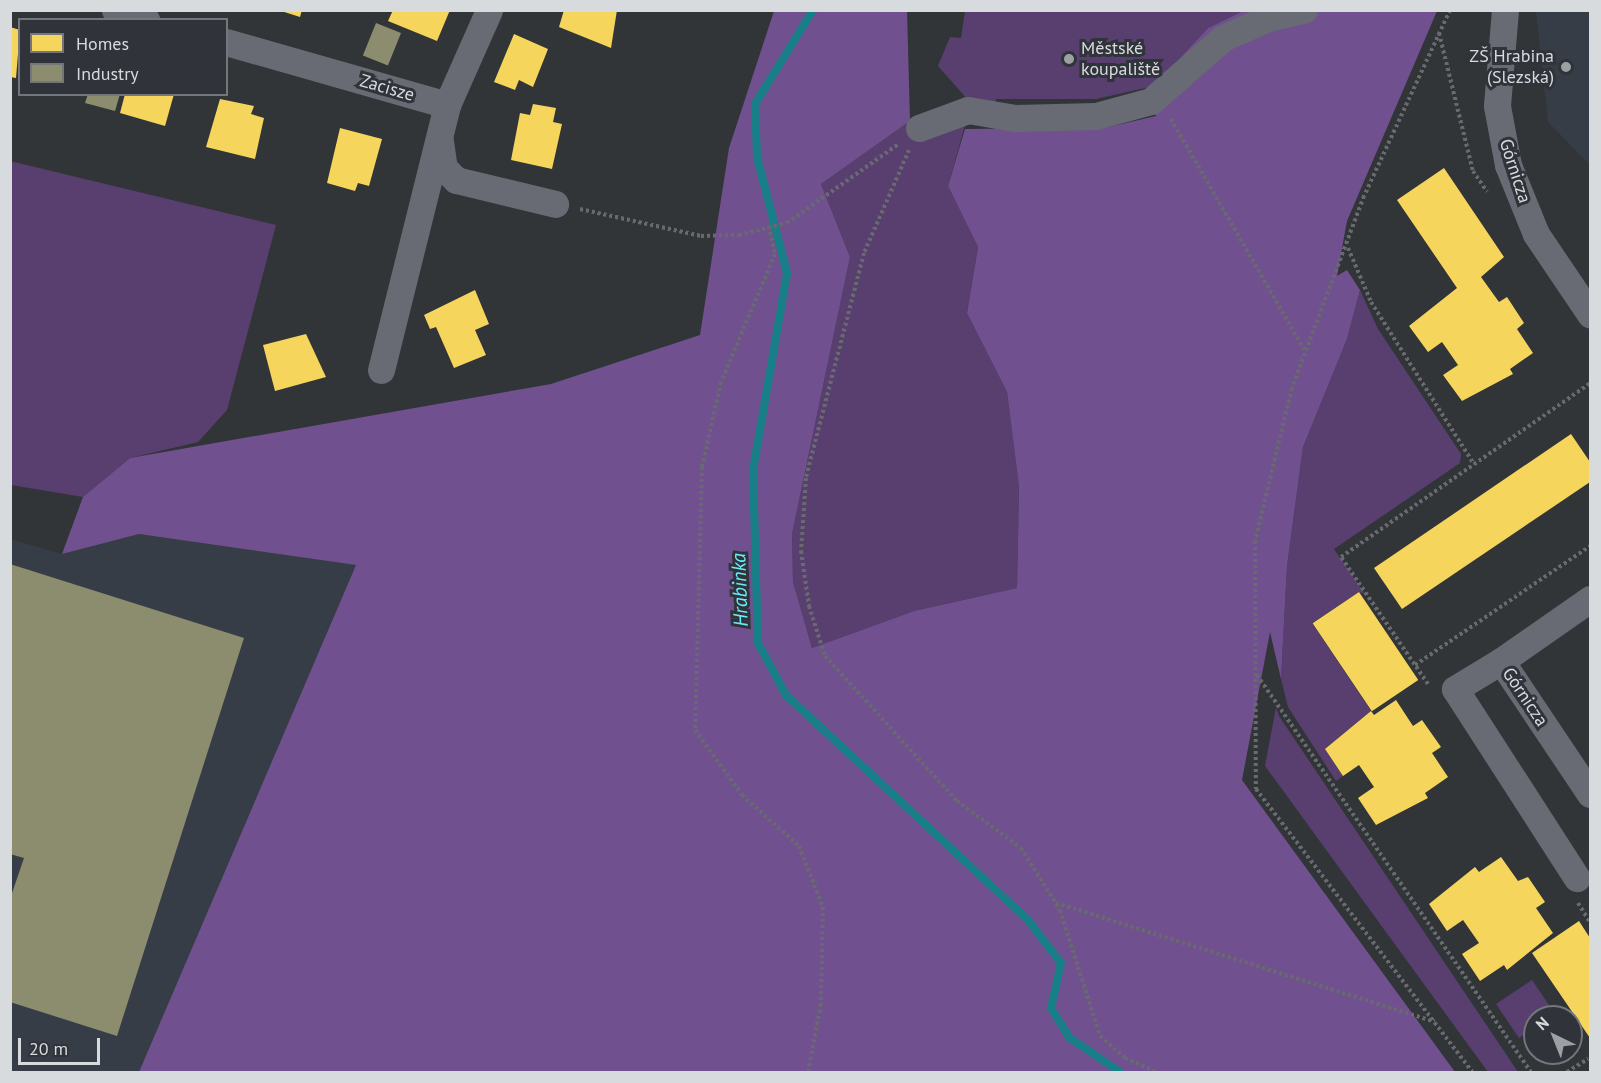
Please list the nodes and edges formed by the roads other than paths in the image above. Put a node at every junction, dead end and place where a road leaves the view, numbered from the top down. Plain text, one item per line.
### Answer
1 (115, 10) edge
2 (489, 10) edge
3 (1305, 10) edge
4 (1505, 10) edge
5 (140, 18) edge
6 (228, 43) edge
7 (447, 105) junction
8 (919, 128) road end
9 (440, 138) junction
10 (555, 204) road end
11 (1590, 314) edge
12 (381, 370) dead end
13 (1590, 598) edge
14 (1501, 661) junction
15 (1590, 794) edge
16 (1574, 885) road end

1 - 5 street
2 - 7 street
3 - 8 street
4 - 11 street, Górnicza
6 - 7 street, Zacisze
7 - 9 street
9 - 10 street
9 - 12 street
13 - 14 street, Górnicza
14 - 15 street, Górnicza
14 - 16 street

